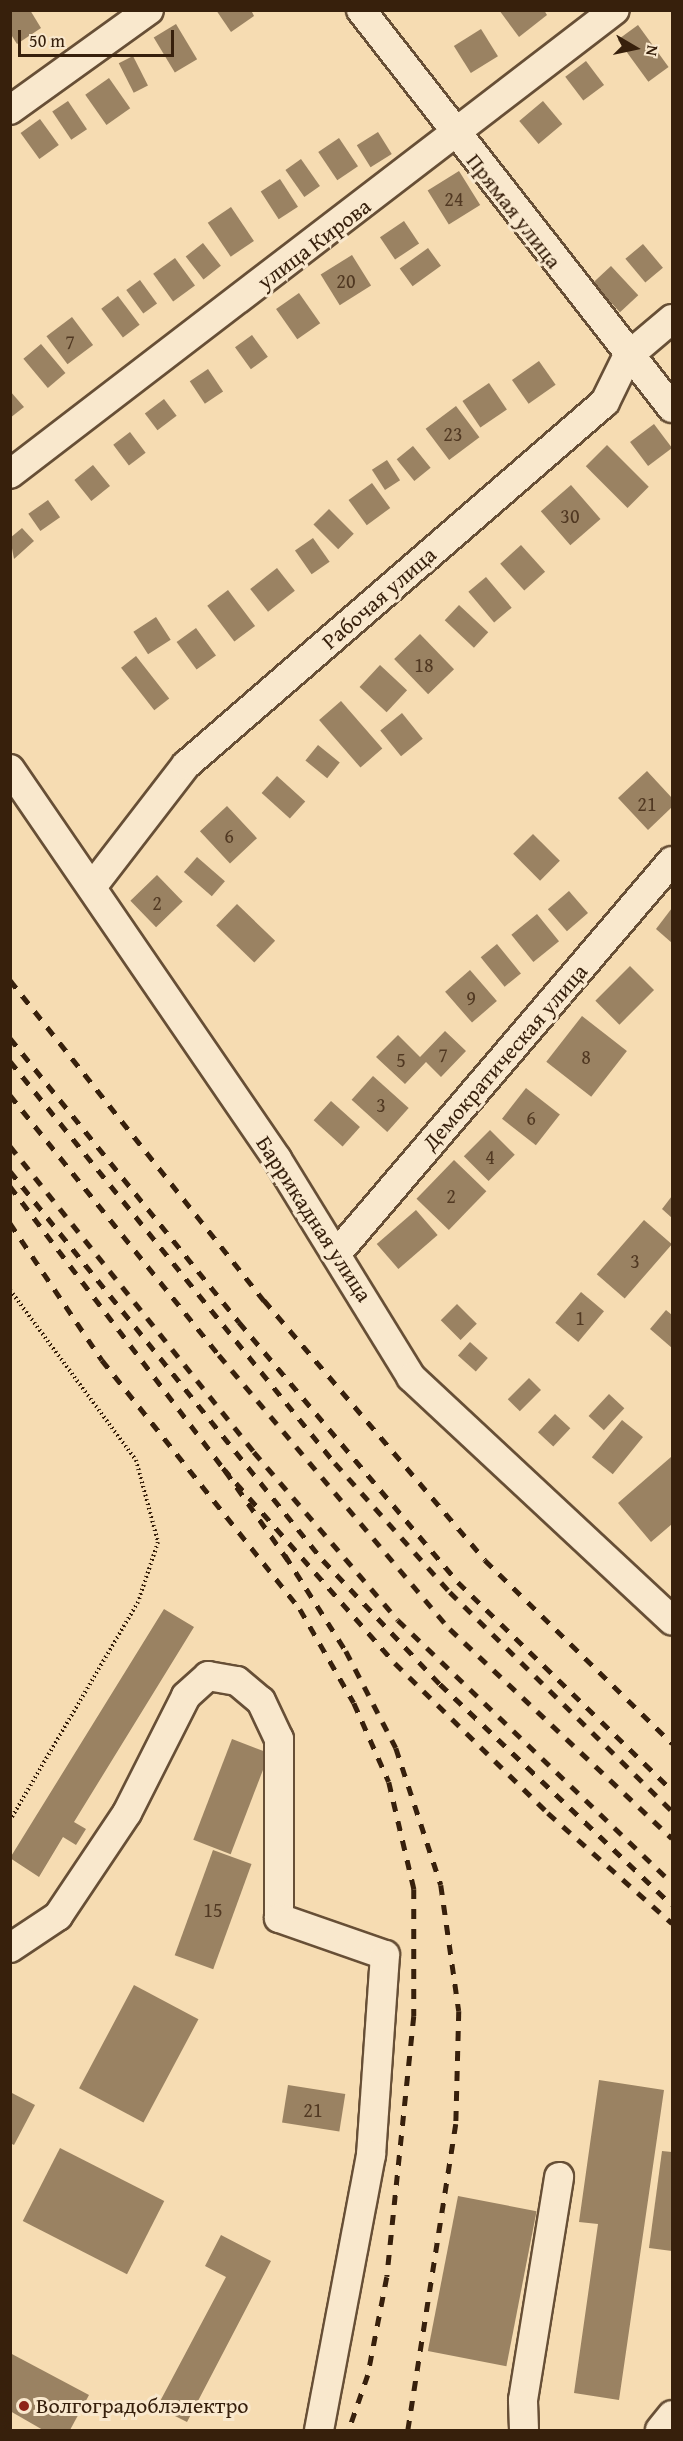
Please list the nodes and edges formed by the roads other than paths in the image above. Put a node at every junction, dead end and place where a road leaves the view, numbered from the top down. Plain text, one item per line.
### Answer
1 (148, 10) edge
2 (361, 10) edge
3 (615, 10) edge
4 (10, 110) edge
5 (455, 136) junction
6 (672, 319) edge
7 (627, 357) junction
8 (672, 408) edge
9 (10, 474) edge
10 (10, 769) edge
11 (672, 861) edge
12 (92, 887) junction
13 (338, 1252) junction
14 (672, 1620) edge
15 (10, 1948) edge
16 (559, 2177) dead end
17 (672, 2415) edge
18 (319, 2430) edge
19 (524, 2430) edge
20 (660, 2430) edge

1 - 4 street
2 - 5 street, Прямая улица
3 - 5 street, улица Кирова
5 - 7 street, Прямая улица
5 - 9 street, улица Кирова
6 - 7 street, Рабочая улица
7 - 8 street, Прямая улица
7 - 12 street, Рабочая улица
10 - 12 street, Баррикадная улица
11 - 13 street, Демократическая улица
12 - 13 street, Баррикадная улица
13 - 14 street, Баррикадная улица
15 - 18 street
16 - 19 street
17 - 20 street

